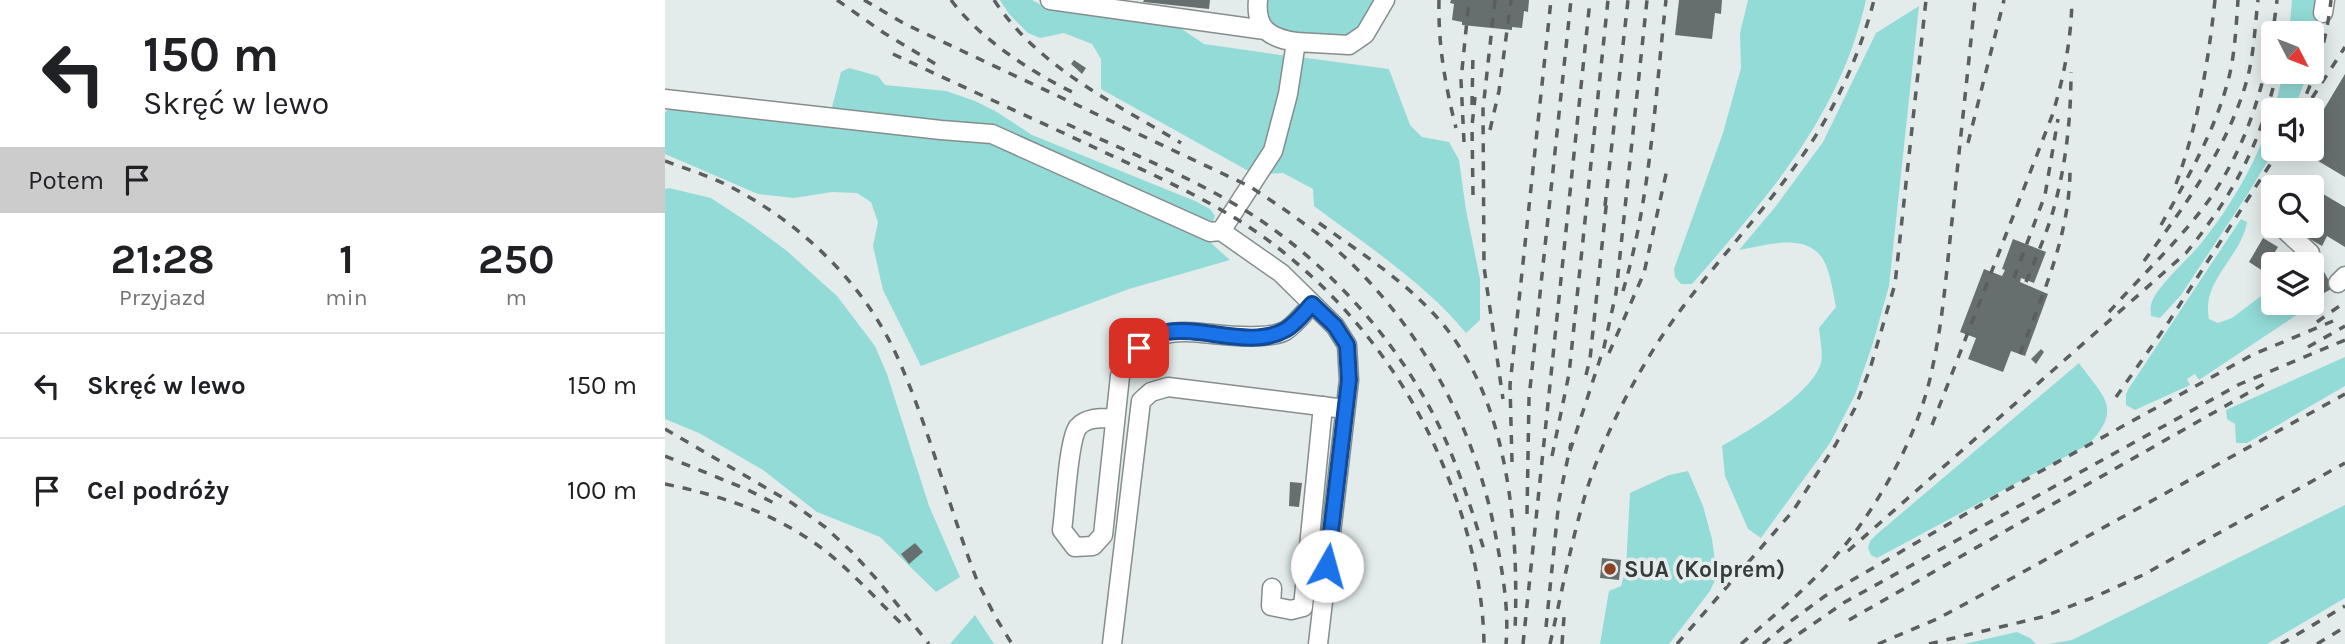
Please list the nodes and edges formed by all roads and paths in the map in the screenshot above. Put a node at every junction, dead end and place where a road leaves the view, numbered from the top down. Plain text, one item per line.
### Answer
1 (1050, 0) edge
2 (1258, 0) edge
3 (1385, 0) edge
4 (1265, 30) junction
5 (1296, 43) junction
6 (665, 99) edge
7 (1221, 231) junction
8 (2294, 238) edge
9 (2309, 252) edge
10 (1312, 304) junction
11 (1323, 406) junction
12 (1345, 409) junction
13 (1114, 418) junction
14 (1272, 588) dead end
15 (1112, 644) edge
16 (1318, 644) edge

1 - 4 lane
2 - 4 lane
3 - 5 lane
4 - 5 lane
5 - 7 lane
6 - 7 lane
7 - 10 lane
8 - 9 lane
10 - 12 lane
10 - 13 lane
11 - 12 lane
11 - 14 lane
11 - 15 lane
12 - 16 lane
13 - 13 lane

